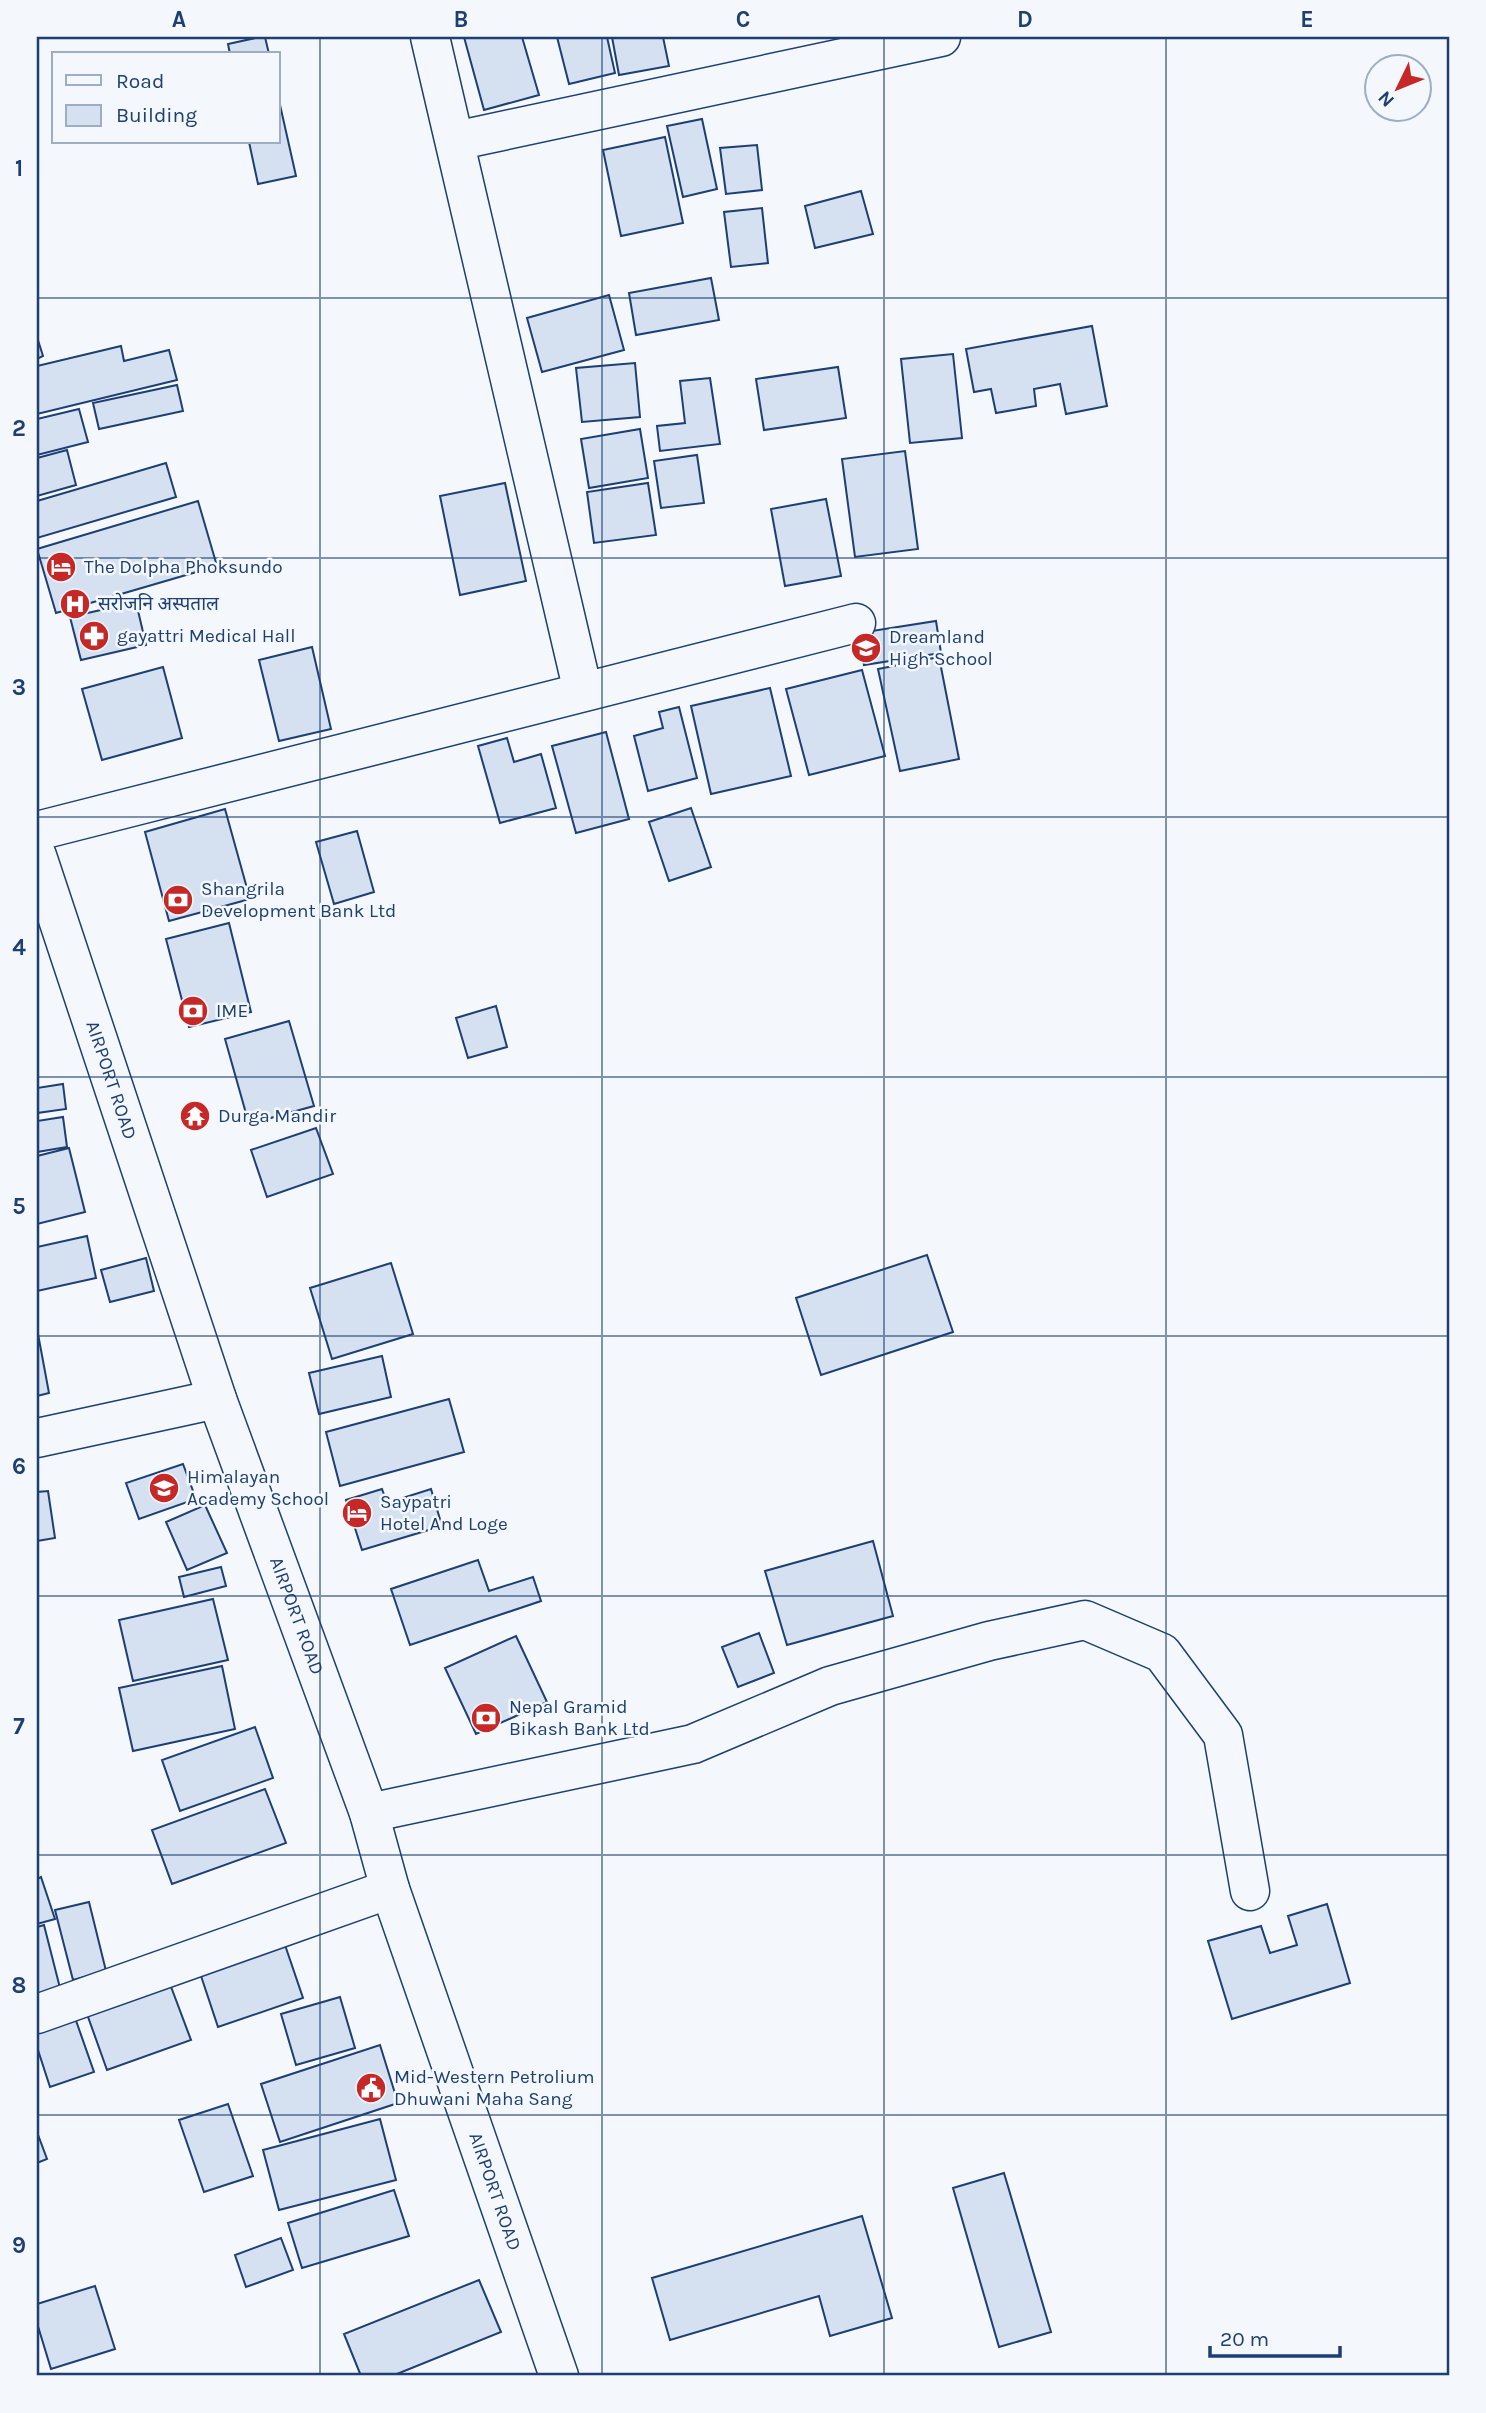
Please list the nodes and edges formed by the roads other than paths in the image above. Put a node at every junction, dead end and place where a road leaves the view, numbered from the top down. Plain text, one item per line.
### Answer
1 (430, 37) edge
2 (941, 37) edge
3 (455, 141) junction
4 (856, 623) dead end
5 (583, 692) junction
6 (37, 831) edge
7 (37, 856) edge
8 (217, 1399) junction
9 (37, 1438) edge
10 (369, 1813) junction
11 (390, 1889) junction
12 (1250, 1891) dead end
13 (37, 2014) edge
14 (559, 2376) edge

1 - 3 street
2 - 3 street
3 - 5 street
4 - 5 street
5 - 6 street
7 - 8 street, AIRPORT ROAD
8 - 9 street
8 - 10 street, AIRPORT ROAD
10 - 11 street, AIRPORT ROAD
10 - 12 street
11 - 13 street
11 - 14 street, AIRPORT ROAD

